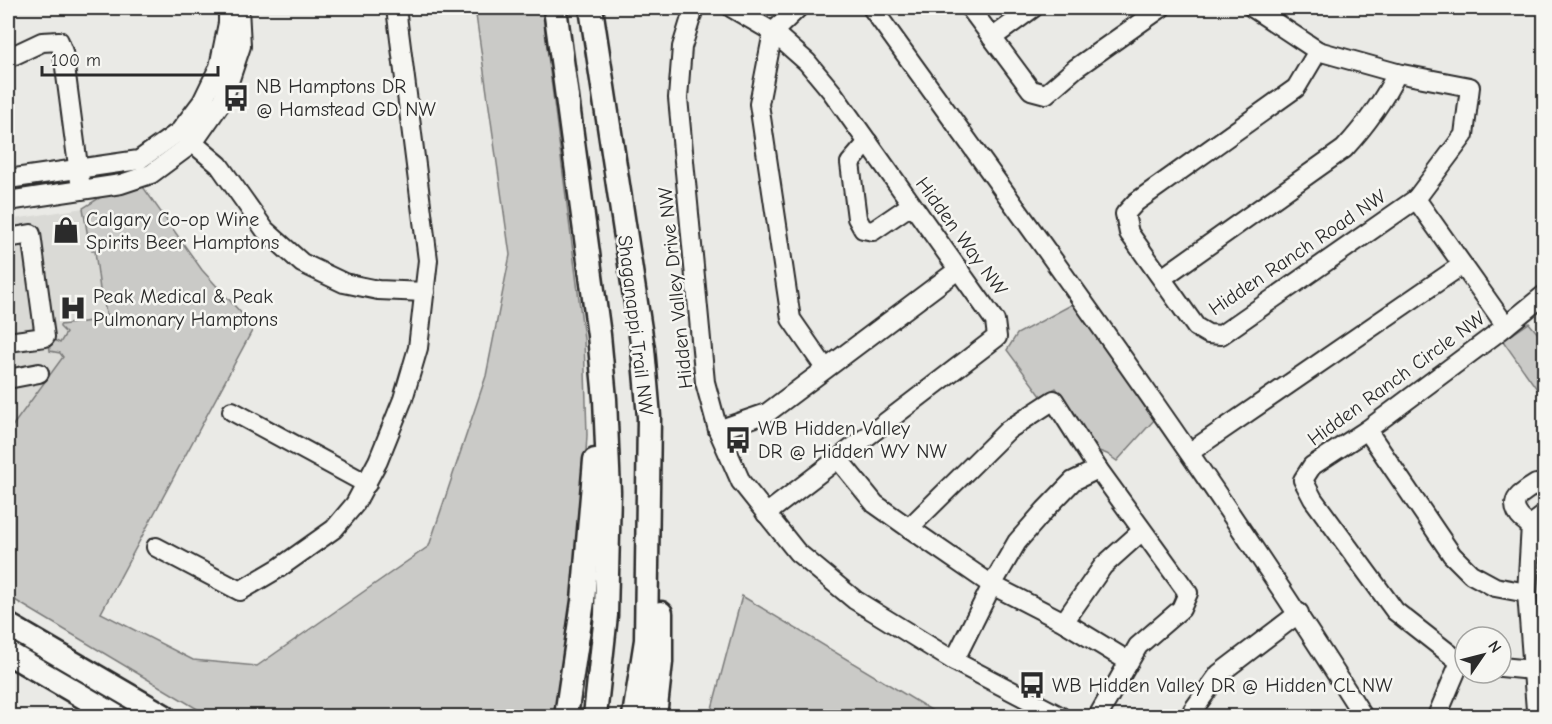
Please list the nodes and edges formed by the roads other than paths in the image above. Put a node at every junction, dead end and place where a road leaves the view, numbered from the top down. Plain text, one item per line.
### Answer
1 (228, 8) edge
2 (239, 8) edge
3 (396, 8) edge
4 (555, 8) edge
5 (591, 8) edge
6 (694, 8) edge
7 (732, 8) edge
8 (798, 8) edge
9 (872, 8) edge
10 (969, 8) edge
11 (1033, 8) edge
12 (1161, 8) edge
13 (1253, 8) edge
14 (773, 32) junction
15 (992, 38) junction
16 (1318, 51) junction
17 (8, 58) edge
18 (1397, 73) junction
19 (187, 137) junction
20 (868, 142) junction
21 (78, 170) junction
22 (8, 179) edge
23 (82, 189) junction
24 (1416, 199) junction
25 (8, 201) edge
26 (911, 205) junction
27 (8, 238) edge
28 (1462, 265) junction
29 (959, 269) junction
30 (1162, 278) junction
31 (425, 292) junction
32 (1545, 295) edge
33 (1506, 326) junction
34 (599, 335) junction
35 (8, 342) edge
36 (825, 368) junction
37 (39, 373) dead end
38 (8, 379) edge
39 (232, 411) dead end
40 (649, 417) junction
41 (718, 430) junction
42 (1367, 430) junction
43 (1190, 452) junction
44 (838, 460) junction
45 (1098, 469) junction
46 (367, 484) junction
47 (1545, 485) edge
48 (766, 514) junction
49 (1538, 520) edge
50 (909, 528) junction
51 (1142, 531) junction
52 (156, 548) dead end
53 (992, 585) junction
54 (1527, 593) junction
55 (1299, 613) junction
56 (1064, 622) junction
57 (8, 625) edge
58 (8, 653) edge
59 (1453, 655) edge
60 (1128, 661) junction
61 (954, 662) junction
62 (1513, 667) edge
63 (1538, 668) edge
64 (1453, 684) edge
65 (1536, 713) edge
66 (116, 717) edge
67 (164, 717) edge
68 (566, 717) edge
69 (595, 717) edge
70 (634, 717) edge
71 (655, 717) edge
72 (1060, 717) edge
73 (1098, 717) edge
74 (1191, 717) edge
75 (1363, 717) edge
76 (1437, 717) edge

1 - 19 street
2 - 19 street
3 - 31 street
4 - 34 main road, Shaganappi Trail NW
5 - 40 main road, Shaganappi Trail NW
6 - 41 street, Hidden Valley Drive NW
7 - 14 street, Hidden Way NW
8 - 14 street
9 - 43 street
10 - 15 street
11 - 15 street
12 - 15 street
13 - 16 street
14 - 20 street, Hidden Way NW
14 - 36 street
16 - 18 street
16 - 30 street, Hidden Ranch Road NW
17 - 21 street
18 - 24 street
18 - 30 street
19 - 21 street
19 - 23 street
19 - 31 street
20 - 26 street, Hidden Way NW
20 - 26 street
21 - 22 street
21 - 23 street
23 - 25 street
24 - 28 street
24 - 30 street, Hidden Ranch Road NW
26 - 29 street, Hidden Way NW
27 - 35 street
28 - 33 street
28 - 43 street
29 - 36 street
29 - 44 street, Hidden Way NW
31 - 46 street
32 - 33 street, Hidden Ranch Circle NW
33 - 42 street, Hidden Ranch Circle NW
34 - 68 main road
34 - 69 main road, Shaganappi Trail NW
36 - 41 street
37 - 38 street
39 - 46 street
40 - 70 main road, Shaganappi Trail NW
40 - 71 main road
41 - 48 street, Hidden Valley Drive NW
42 - 54 street
42 - 59 street, Hidden Ranch Circle NW
43 - 55 street
44 - 48 street, Hidden Way NW
44 - 50 street
45 - 50 street
45 - 51 street
45 - 53 street
46 - 52 street
47 - 49 street
48 - 61 street, Hidden Valley Drive NW
49 - 54 street
50 - 53 street
51 - 56 street
51 - 60 street
53 - 56 street
53 - 61 street
54 - 63 street
55 - 74 street
55 - 75 street
56 - 60 street
57 - 67 main road
58 - 66 main road
60 - 73 street
61 - 72 street, Hidden Valley Drive NW
62 - 63 street
63 - 65 street
64 - 76 street

